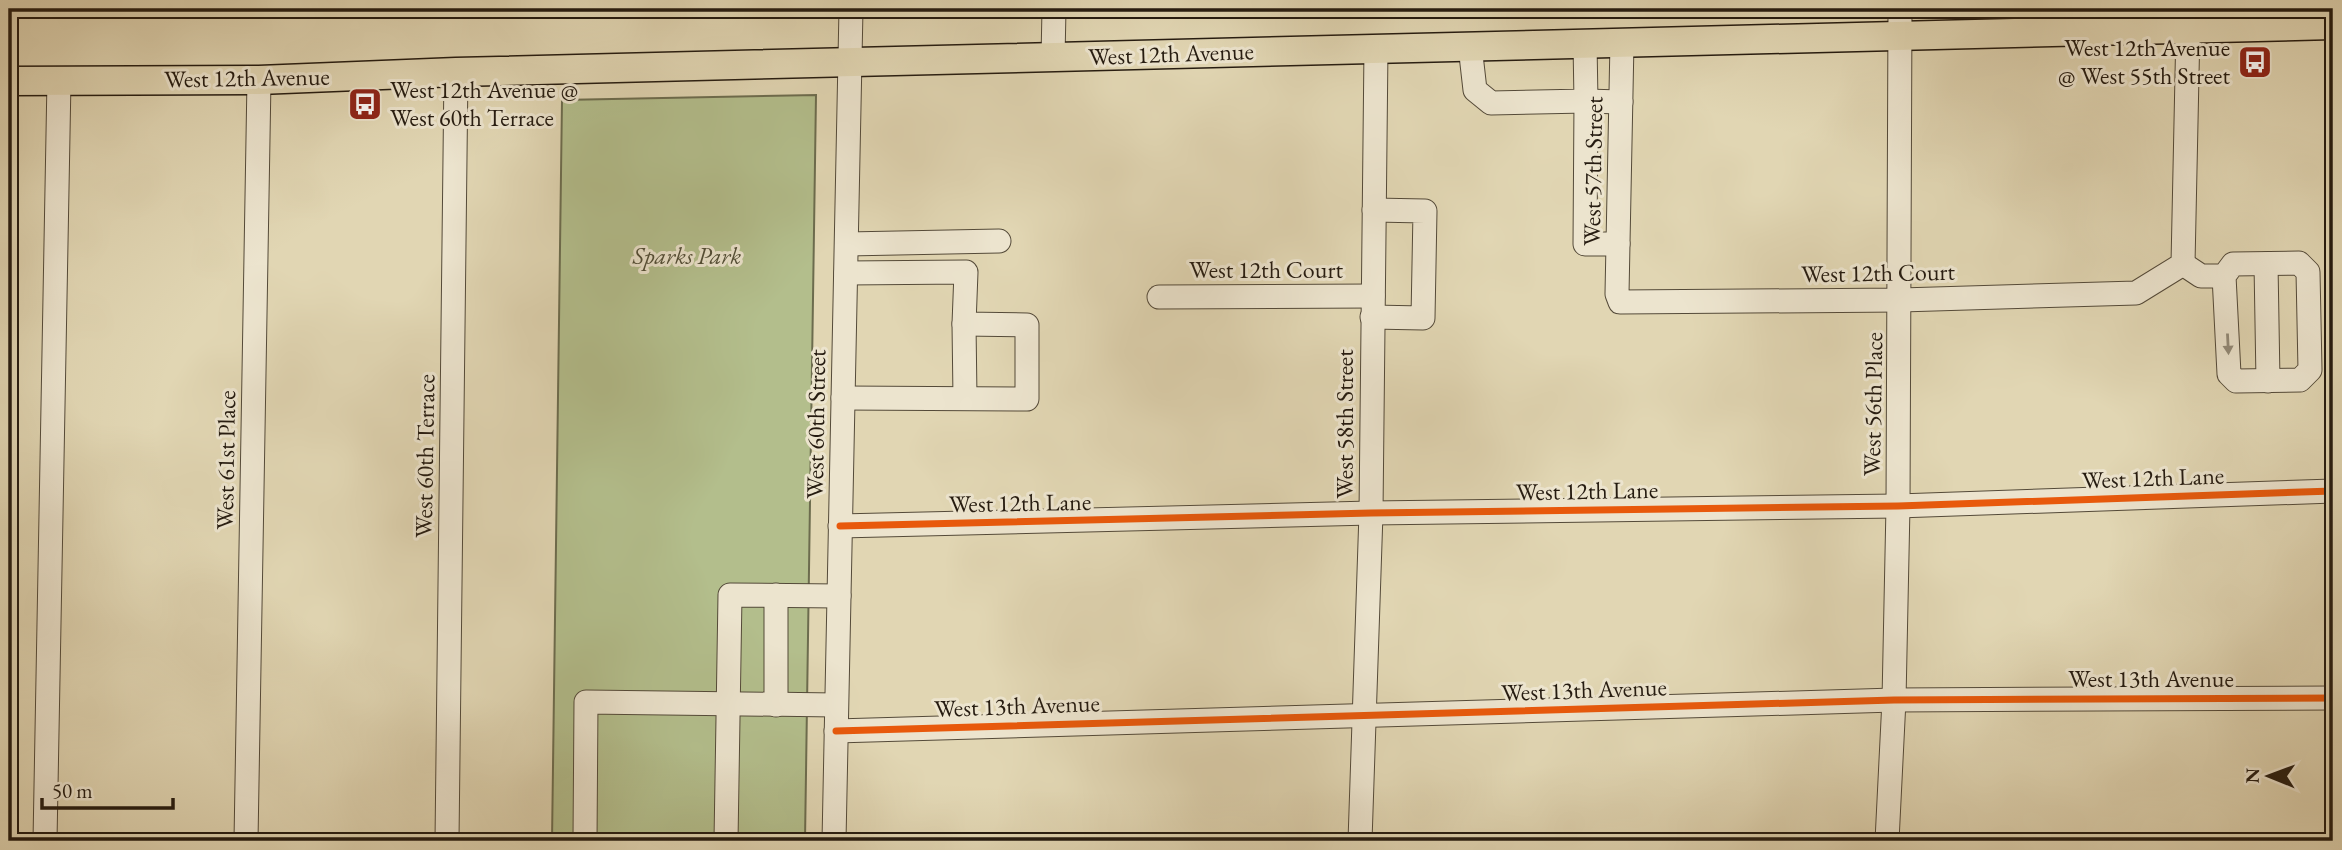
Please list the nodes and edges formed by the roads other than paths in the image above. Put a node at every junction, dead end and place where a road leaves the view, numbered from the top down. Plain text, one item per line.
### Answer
1 (851, 9) edge
2 (1054, 9) edge
3 (2103, 20) edge
4 (1900, 22) edge
5 (2333, 25) edge
6 (2188, 28) junction
7 (1622, 42) junction
8 (1584, 43) junction
9 (1470, 46) junction
10 (1376, 48) junction
11 (1053, 58) junction
12 (851, 62) junction
13 (456, 72) junction
14 (59, 80) junction
15 (259, 80) junction
16 (9, 81) edge
17 (1586, 101) junction
18 (1621, 102) junction
19 (1374, 210) junction
20 (999, 242) dead end
21 (847, 244) junction
22 (1618, 244) junction
23 (2183, 264) junction
24 (2266, 264) junction
25 (846, 273) junction
26 (2224, 276) junction
27 (1159, 297) dead end
28 (1901, 300) junction
29 (1620, 302) joint
30 (1373, 307) junction
31 (964, 324) junction
32 (2268, 381) junction
33 (843, 398) junction
34 (965, 398) junction
35 (2333, 491) edge
36 (1898, 506) junction
37 (1371, 513) junction
38 (840, 526) junction
39 (776, 595) junction
40 (839, 596) junction
41 (2333, 698) edge
42 (1894, 700) junction
43 (728, 704) junction
44 (776, 705) junction
45 (836, 705) junction
46 (1363, 716) junction
47 (836, 731) junction
48 (45, 841) edge
49 (246, 841) edge
50 (447, 841) edge
51 (585, 841) edge
52 (726, 841) edge
53 (834, 841) edge
54 (1360, 841) edge
55 (1887, 841) edge

1 - 12 street, West 60th Street
2 - 11 street
3 - 4 main road, West 12th Avenue
3 - 6 main road, West 12th Avenue
4 - 7 main road, West 12th Avenue
4 - 28 street, West 56th Place
5 - 6 main road, West 12th Avenue
6 - 23 street
7 - 8 main road, West 12th Avenue
7 - 18 street, West 57th Street
8 - 9 main road, West 12th Avenue
8 - 17 street
9 - 10 main road, West 12th Avenue
9 - 17 street
10 - 11 main road, West 12th Avenue
10 - 19 street, West 58th Street
11 - 12 main road, West 12th Avenue
12 - 13 main road, West 12th Avenue
12 - 21 street, West 60th Street
13 - 15 main road, West 12th Avenue
13 - 50 street, West 60th Terrace
14 - 15 main road, West 12th Avenue
14 - 16 main road, West 12th Avenue
14 - 48 street
15 - 49 street, West 61st Place
17 - 18 street
17 - 22 street
18 - 22 street, West 57th Street
19 - 30 street, West 58th Street
19 - 30 street, West 12th Court
20 - 21 street
21 - 25 street, West 60th Street
22 - 29 street, West 57th Street
23 - 26 street
23 - 28 street, West 12th Court
24 - 26 street
24 - 32 street
24 - 32 street
25 - 31 street
25 - 33 street, West 60th Street
26 -> 32 street
27 - 30 street, West 12th Court
28 - 29 street, West 12th Court
28 - 36 street, West 56th Place
30 - 37 street, West 58th Street
31 - 34 street
31 - 34 street
33 - 34 street
33 - 38 street, West 60th Street
35 - 36 street, West 12th Lane
36 - 37 street, West 12th Lane
36 - 42 street, West 56th Place
37 - 38 street, West 12th Lane
37 - 46 street, West 58th Street
38 - 40 street, West 60th Street
39 - 40 street
39 - 43 street
39 - 44 street
40 - 45 street, West 60th Street
41 - 42 street, West 13th Avenue
42 - 46 street, West 13th Avenue
42 - 55 street, West 56th Place
43 - 44 street
43 - 51 street
43 - 52 street
44 - 45 street
45 - 47 street, West 60th Street
46 - 47 street, West 13th Avenue
46 - 54 street, West 58th Street
47 - 53 street, West 60th Street

